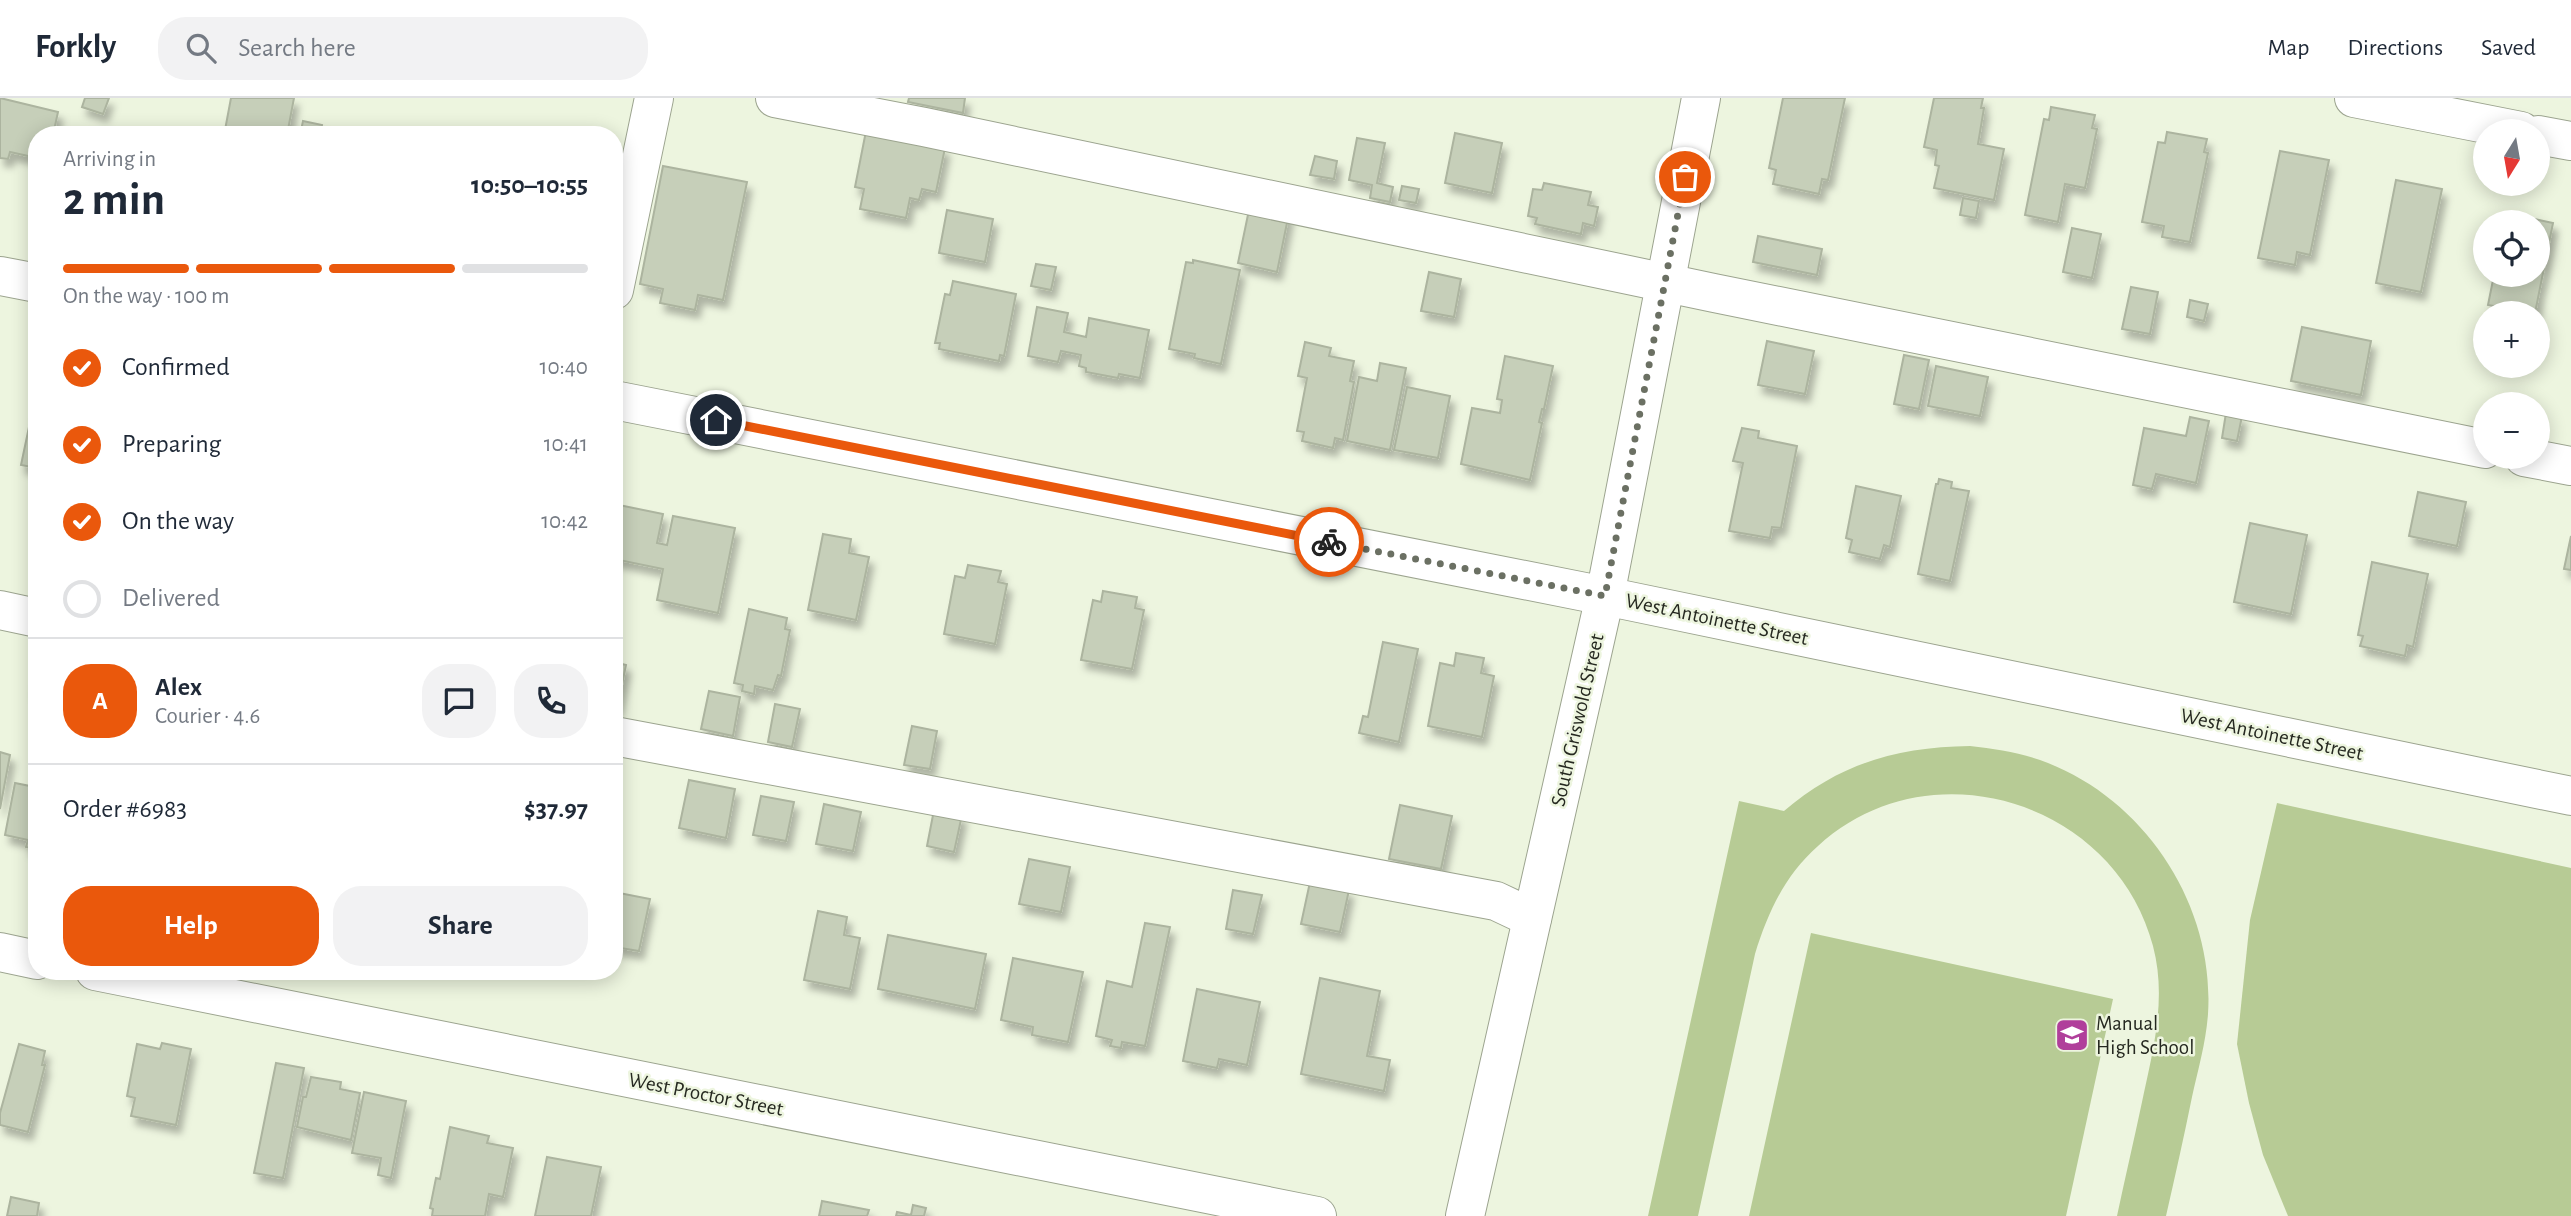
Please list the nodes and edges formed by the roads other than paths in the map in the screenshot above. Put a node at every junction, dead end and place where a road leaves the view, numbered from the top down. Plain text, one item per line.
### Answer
1 (654, 98) edge
2 (775, 98) edge
3 (1700, 98) edge
4 (2354, 98) edge
5 (2473, 122) edge
6 (2550, 137) edge
7 (2571, 141) edge
8 (623, 247) edge
9 (0, 276) edge
10 (28, 281) edge
11 (1665, 282) junction
12 (623, 402) edge
13 (2473, 447) edge
14 (2550, 462) edge
15 (2571, 466) edge
16 (1605, 596) junction
17 (0, 610) edge
18 (28, 616) edge
19 (623, 738) edge
20 (2571, 796) edge
21 (1532, 918) junction
22 (0, 952) edge
23 (28, 958) edge
24 (140, 980) edge
25 (1317, 1216) edge
26 (1465, 1216) edge

1 - 8 street
2 - 11 street
3 - 11 street, South Griswold Street
4 - 5 street
6 - 7 street
9 - 10 street
11 - 13 street
11 - 16 street, South Griswold Street
12 - 16 street, West Antoinette Street
14 - 15 street
16 - 20 street, West Antoinette Street
16 - 21 street, South Griswold Street
17 - 18 street
19 - 21 street
21 - 26 street, South Griswold Street
22 - 23 street
24 - 25 street, West Proctor Street

